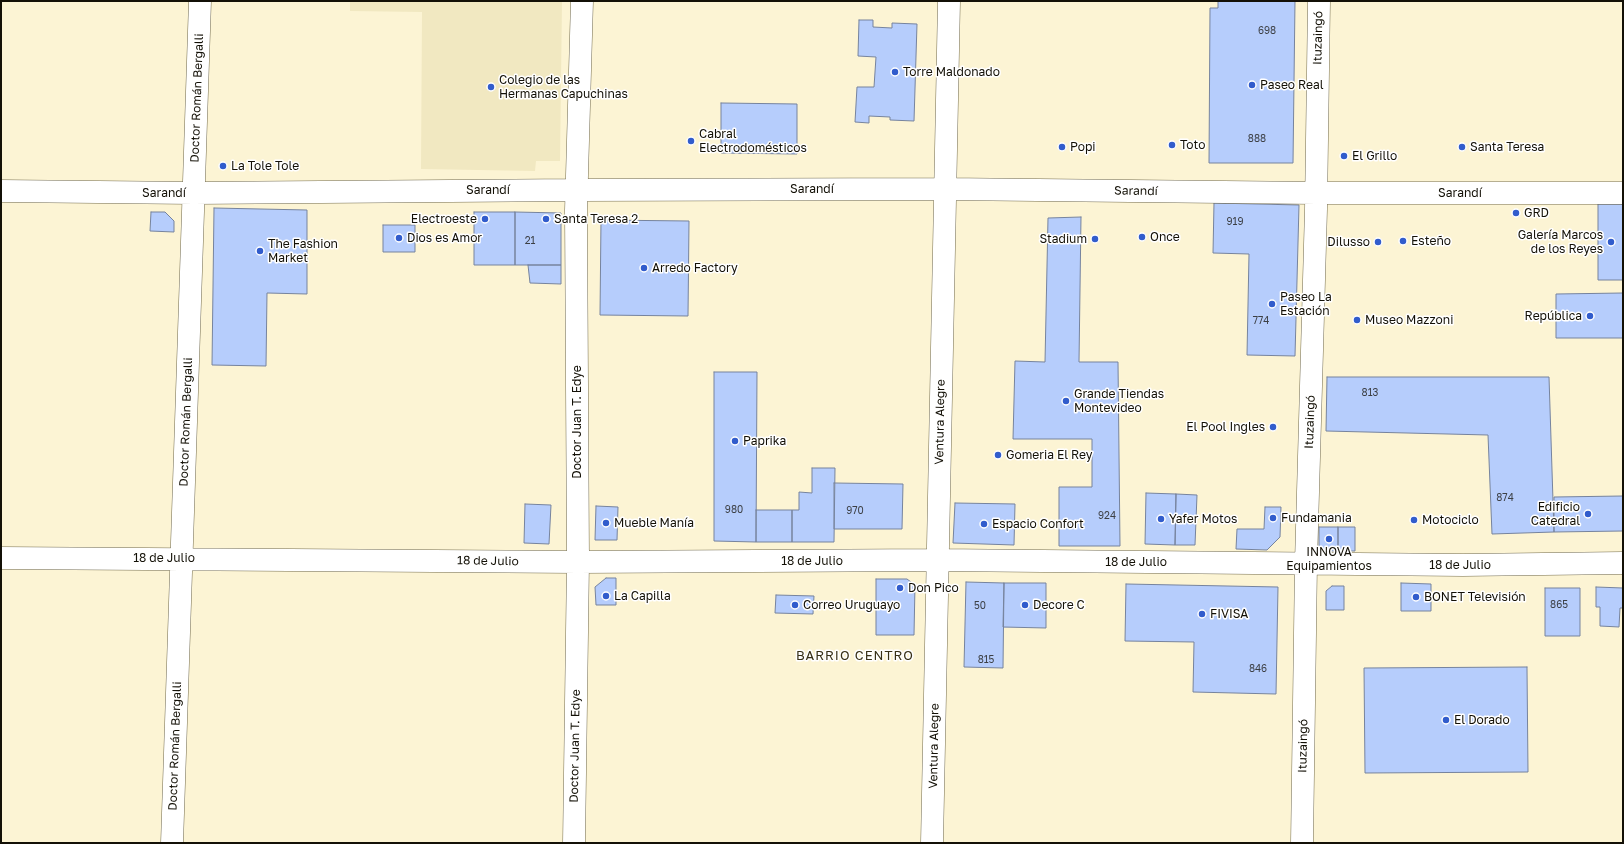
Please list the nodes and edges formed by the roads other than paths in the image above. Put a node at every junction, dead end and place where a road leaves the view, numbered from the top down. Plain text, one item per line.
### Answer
1 (200, 1) edge
2 (582, 1) edge
3 (949, 1) edge
4 (1319, 1) edge
5 (945, 189) junction
6 (577, 190) junction
7 (1, 191) edge
8 (194, 193) junction
9 (1316, 193) junction
10 (1623, 194) edge
11 (1, 558) edge
12 (182, 558) junction
13 (937, 560) junction
14 (578, 562) junction
15 (1306, 563) junction
16 (1623, 563) edge
17 (172, 843) edge
18 (574, 843) edge
19 (932, 843) edge
20 (1302, 843) edge

1 - 8 street, Doctor Román Bergalli
2 - 6 street, Doctor Juan T. Edye
3 - 5 street, Ventura Alegre
4 - 9 street, Ituzaingó
5 - 6 street, Sarandí
5 - 9 street, Sarandí
5 - 13 street, Ventura Alegre
6 - 8 street, Sarandí
6 - 14 street, Doctor Juan T. Edye
7 - 8 street, Sarandí
8 - 12 street, Doctor Román Bergalli
9 - 10 street, Sarandí
9 - 15 street, Ituzaingó
11 - 12 street, 18 de Julio
12 - 14 street, 18 de Julio
12 - 17 street, Doctor Román Bergalli
13 - 14 street, 18 de Julio
13 - 15 street, 18 de Julio
13 - 19 street, Ventura Alegre
14 - 18 street, Doctor Juan T. Edye
15 - 16 street, 18 de Julio
15 - 20 street, Ituzaingó

